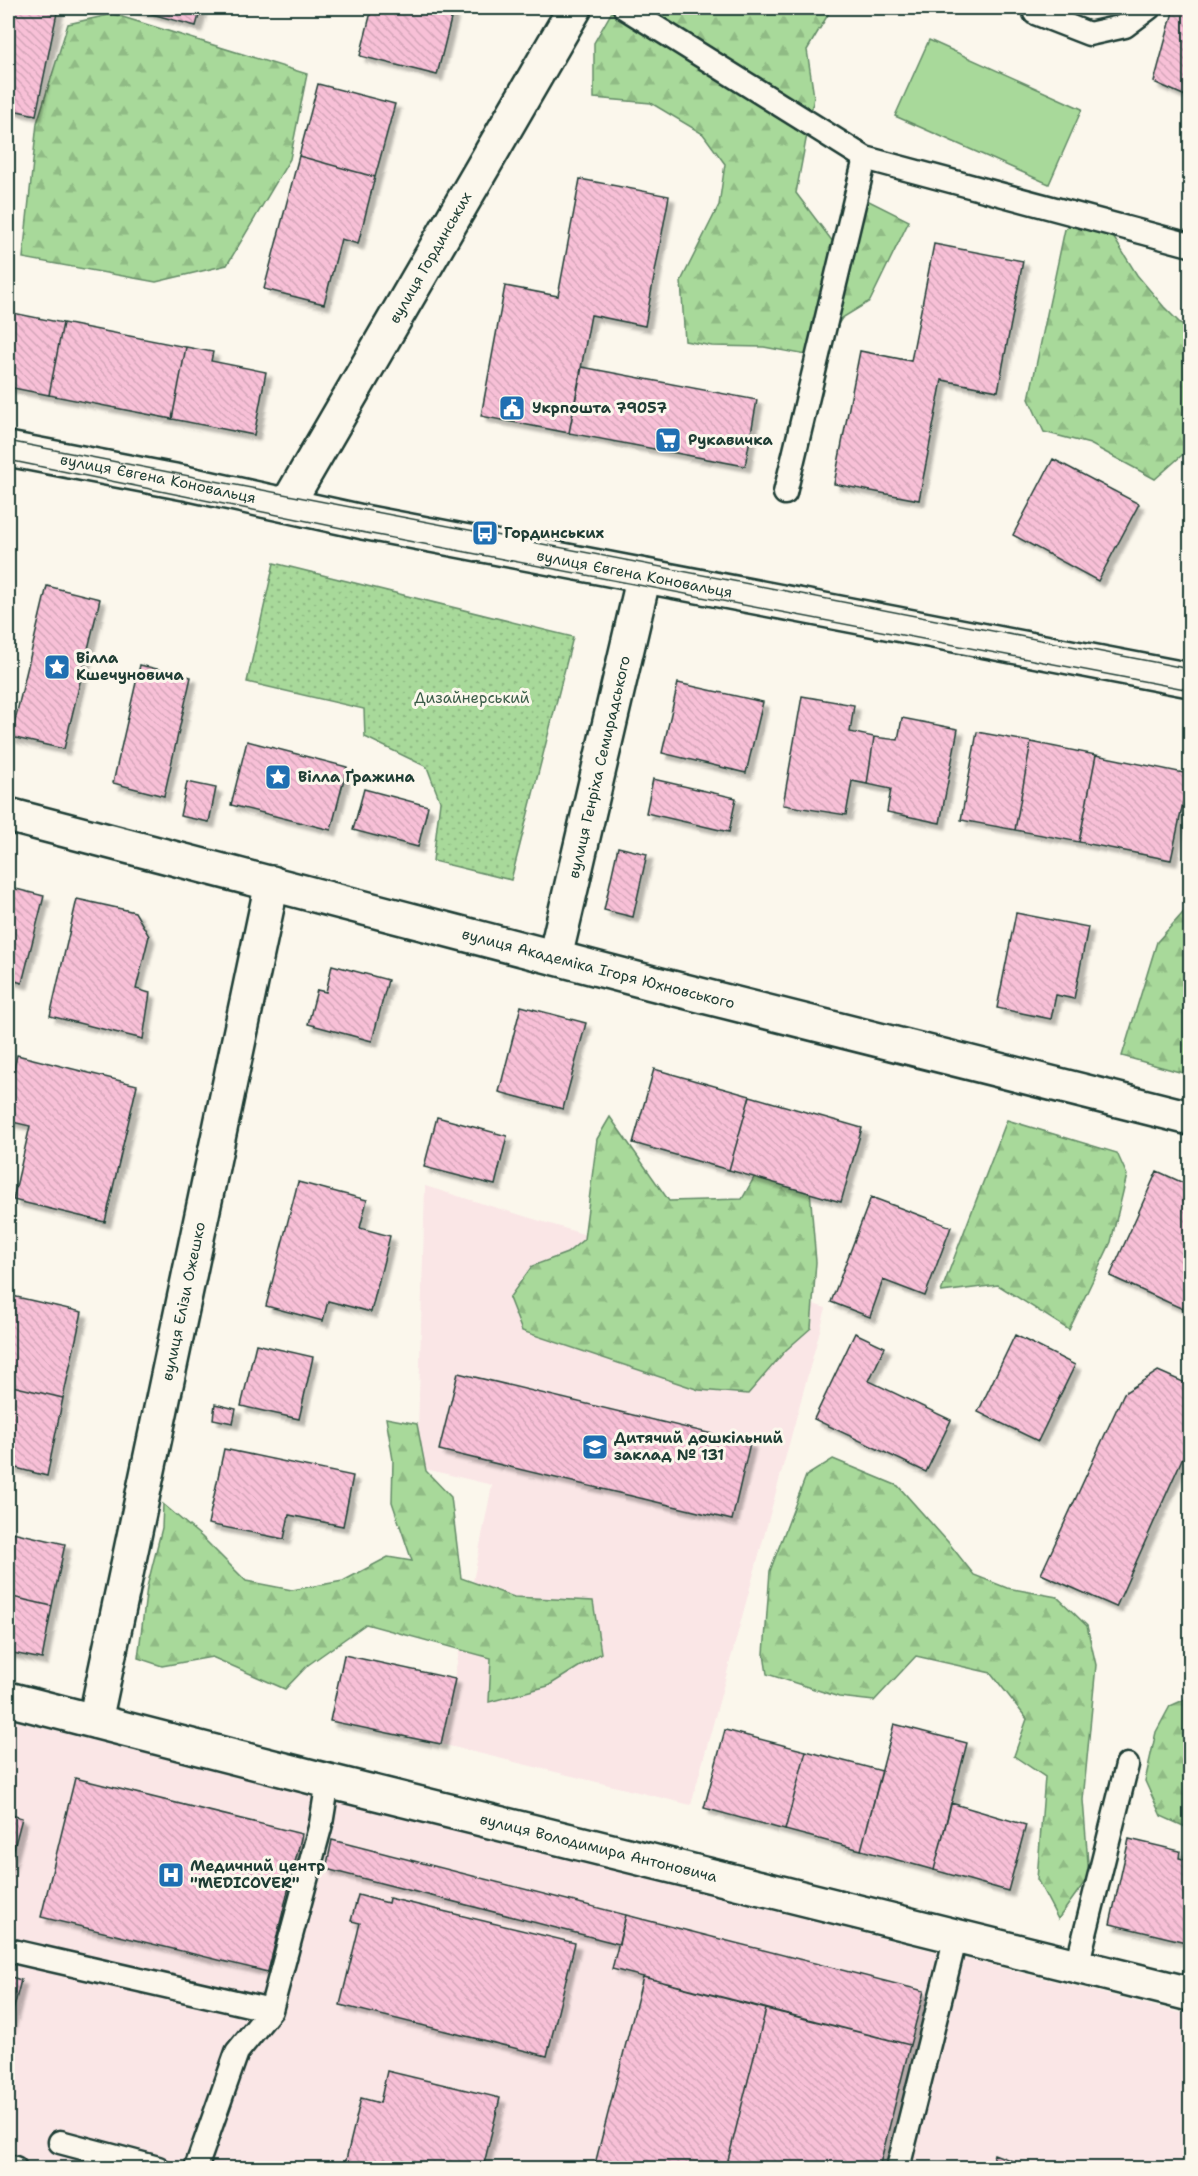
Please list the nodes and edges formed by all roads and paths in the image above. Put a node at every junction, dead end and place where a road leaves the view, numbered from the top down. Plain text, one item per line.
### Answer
1 (575, 8) edge
2 (625, 8) edge
3 (1149, 8) edge
4 (1035, 13) dead end
5 (865, 158) junction
6 (1191, 245) edge
7 (8, 449) edge
8 (785, 493) dead end
9 (287, 505) junction
10 (644, 576) junction
11 (1191, 680) edge
12 (8, 815) edge
13 (272, 883) junction
14 (555, 957) junction
15 (1191, 1118) edge
16 (8, 1699) edge
17 (95, 1721) junction
18 (1127, 1765) dead end
19 (328, 1781) junction
20 (956, 1936) junction
21 (8, 1950) edge
22 (1077, 1966) junction
23 (1191, 1994) edge
24 (272, 2010) junction
25 (60, 2142) dead end
26 (8, 2166) edge
27 (15, 2169) edge
28 (158, 2169) edge
29 (196, 2169) edge
30 (898, 2169) edge

1 - 9 street, вулиця Гординських
2 - 5 lane
3 - 4 lane
5 - 6 lane
5 - 8 lane
7 - 9 street, вулиця Євгена Коновальця
9 - 10 street, вулиця Євгена Коновальця
10 - 11 street, вулиця Євгена Коновальця
10 - 14 street, вулиця Генріха Семирадського
12 - 13 street, вулиця Академіка Ігоря Юхновського
13 - 14 street, вулиця Академіка Ігоря Юхновського
13 - 17 street, вулиця Елізи Ожешко
14 - 15 street, вулиця Академіка Ігоря Юхновського
16 - 17 street, вулиця Володимира Антоновича
17 - 19 street, вулиця Володимира Антоновича
18 - 22 lane
19 - 20 street, вулиця Володимира Антоновича
19 - 24 lane
20 - 22 street, вулиця Володимира Антоновича
20 - 30 lane
21 - 24 lane
22 - 23 street, вулиця Володимира Антоновича
24 - 29 lane
25 - 28 lane
26 - 27 lane

